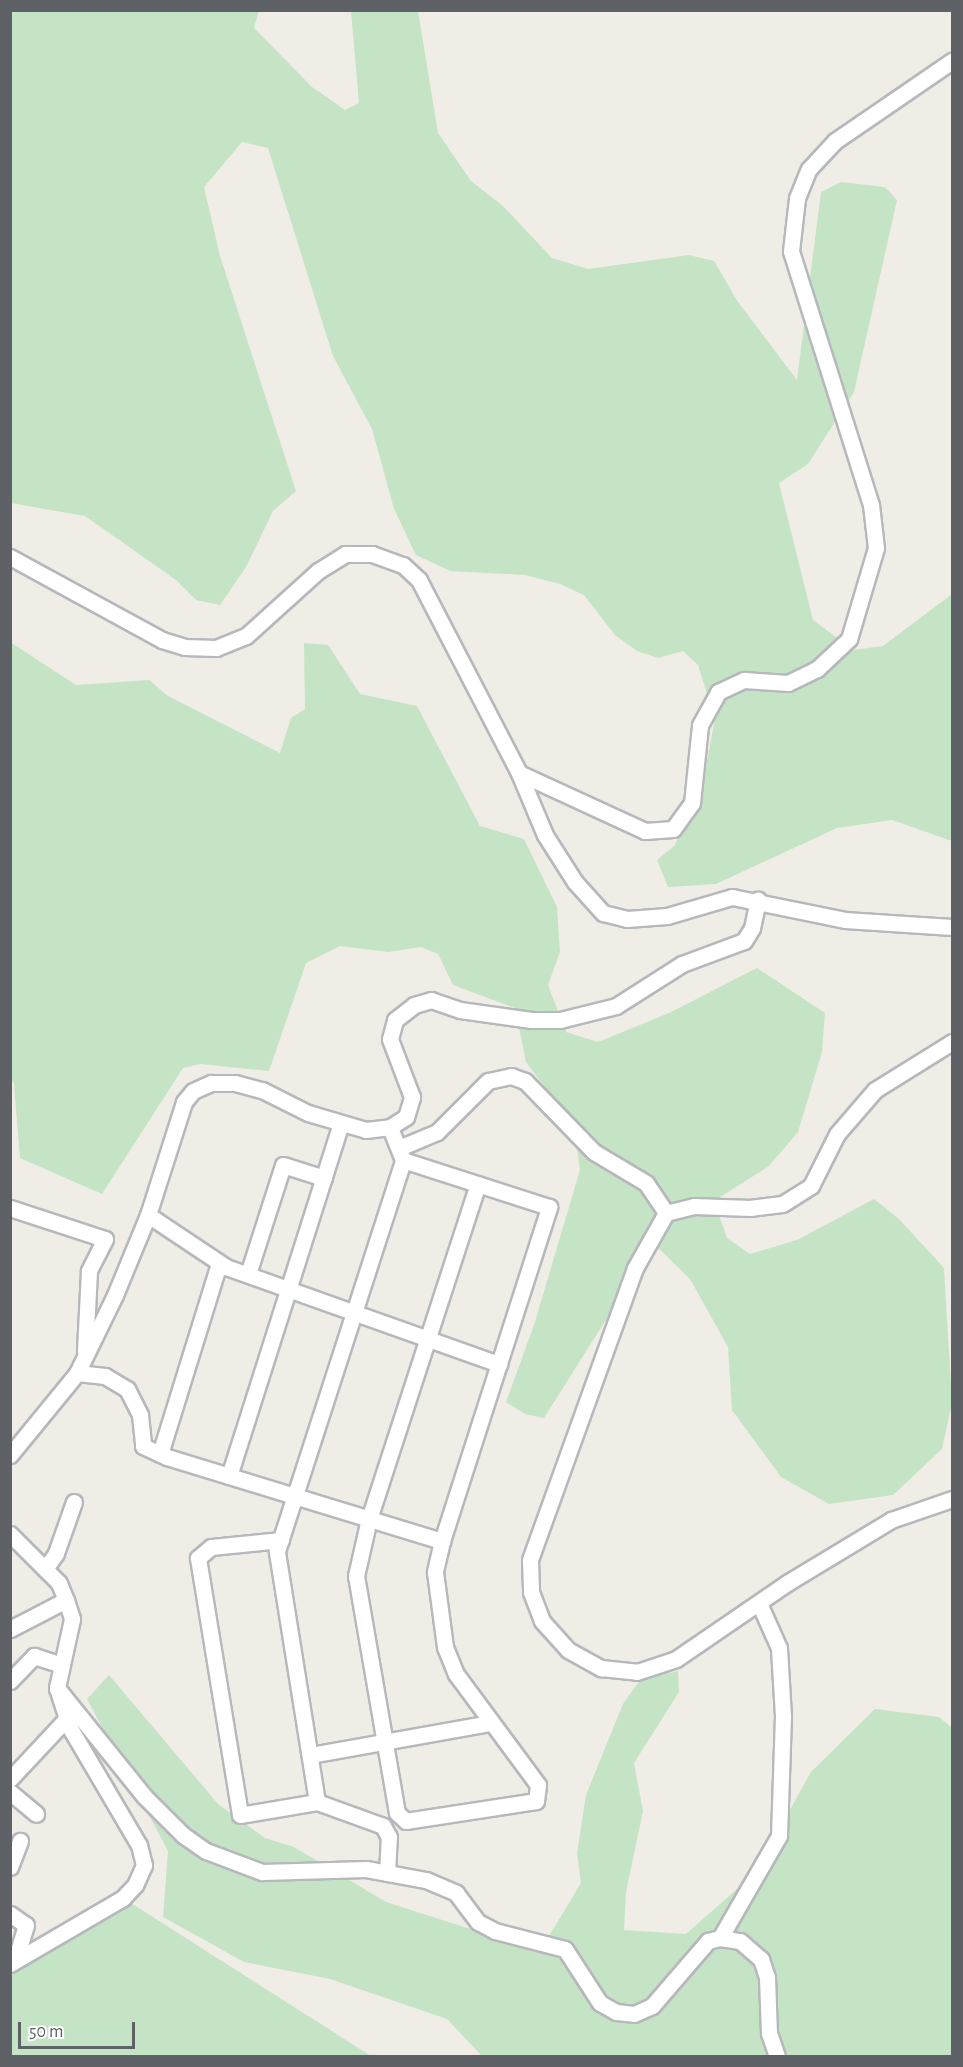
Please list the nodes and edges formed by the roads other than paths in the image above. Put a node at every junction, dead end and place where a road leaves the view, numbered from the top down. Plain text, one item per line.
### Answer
1 (952, 61) edge
2 (10, 557) edge
3 (519, 773) junction
4 (758, 900) junction
5 (952, 927) edge
6 (952, 1042) edge
7 (341, 1123) junction
8 (390, 1127) junction
9 (401, 1154) junction
10 (324, 1178) junction
11 (477, 1184) junction
12 (10, 1208) edge
13 (666, 1213) junction
14 (148, 1215) junction
15 (219, 1263) junction
16 (248, 1274) junction
17 (288, 1289) junction
18 (355, 1312) junction
19 (429, 1338) junction
20 (85, 1357) junction
21 (499, 1364) junction
22 (77, 1373) junction
23 (160, 1454) junction
24 (10, 1455) edge
25 (229, 1476) junction
26 (296, 1497) junction
27 (952, 1499) edge
28 (74, 1502) dead end
29 (369, 1519) junction
30 (10, 1534) edge
31 (281, 1540) junction
32 (442, 1541) junction
33 (45, 1569) junction
34 (66, 1600) junction
35 (759, 1603) junction
36 (10, 1629) edge
37 (62, 1665) junction
38 (10, 1681) edge
39 (57, 1688) junction
40 (67, 1718) junction
41 (490, 1724) junction
42 (386, 1740) junction
43 (310, 1755) junction
44 (10, 1779) edge
45 (10, 1792) edge
46 (317, 1802) junction
47 (36, 1814) dead end
48 (20, 1841) dead end
49 (10, 1867) edge
50 (387, 1873) junction
51 (10, 1914) edge
52 (720, 1938) junction
53 (17, 1957) edge
54 (777, 2056) edge

1 - 3 street
2 - 3 street
3 - 4 street
4 - 5 street
4 - 8 street
6 - 13 street
7 - 8 street
7 - 10 street
7 - 14 street
8 - 9 street
9 - 11 street
9 - 13 street
9 - 18 street
10 - 16 street
10 - 17 street
11 - 19 street
11 - 21 street
12 - 20 street
13 - 35 street
14 - 15 street
14 - 20 street
15 - 16 street
15 - 23 street
16 - 17 street
17 - 18 street
17 - 25 street
18 - 19 street
18 - 26 street
19 - 21 street
19 - 29 street
20 - 22 street
21 - 32 street
22 - 23 street
22 - 24 street
23 - 25 street
25 - 26 street
26 - 29 street
26 - 31 street
27 - 35 street
28 - 33 street
29 - 32 street
29 - 42 street
30 - 33 street
31 - 43 street
31 - 46 street
32 - 41 street
33 - 34 street
34 - 36 street
34 - 37 street
35 - 52 street
37 - 38 street
37 - 39 street
39 - 40 street
39 - 50 street
40 - 44 street
40 - 53 street
41 - 42 street
41 - 42 street
42 - 43 street
43 - 46 street
45 - 47 street
46 - 50 street
48 - 49 street
50 - 52 street
51 - 53 street
52 - 54 street

